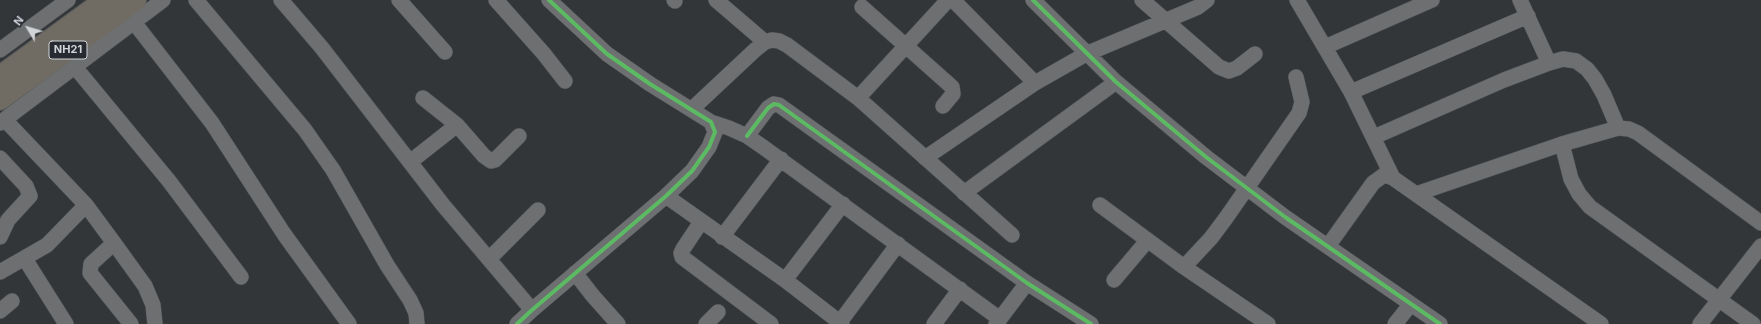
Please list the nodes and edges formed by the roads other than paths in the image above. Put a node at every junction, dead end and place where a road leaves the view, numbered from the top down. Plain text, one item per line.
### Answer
1 (67, 0) edge
2 (106, 0) edge
3 (135, 0) edge
4 (163, 0) edge
5 (196, 0) edge
6 (281, 0) edge
7 (399, 0) edge
8 (496, 0) edge
9 (549, 0) edge
10 (948, 0) edge
11 (952, 0) edge
12 (1033, 0) edge
13 (1142, 0) edge
14 (1207, 0) edge
15 (1298, 0) edge
16 (1432, 0) edge
17 (1520, 0) edge
18 (725, 3) edge
19 (862, 7) dead end
20 (1528, 16) junction
21 (1166, 21) junction
22 (134, 22) junction
23 (765, 42) junction
24 (1324, 46) junction
25 (906, 47) junction
26 (0, 50) edge
27 (445, 52) dead end
28 (1086, 54) junction
29 (1255, 54) dead end
30 (1549, 63) junction
31 (75, 67) junction
32 (0, 77) edge
33 (1296, 77) dead end
34 (565, 81) dead end
35 (1116, 82) junction
36 (1035, 83) junction
37 (1351, 92) junction
38 (423, 98) dead end
39 (858, 98) junction
40 (943, 106) dead end
41 (692, 109) junction
42 (2, 114) edge
43 (711, 122) junction
44 (457, 125) junction
45 (1618, 128) junction
46 (519, 136) dead end
47 (747, 136) junction
48 (1374, 137) junction
49 (1562, 144) junction
50 (0, 158) edge
51 (925, 158) junction
52 (781, 159) junction
53 (410, 162) junction
54 (1393, 178) junction
55 (1246, 188) junction
56 (964, 193) junction
57 (1416, 194) junction
58 (666, 196) junction
59 (843, 204) junction
60 (86, 205) junction
61 (1100, 205) dead end
62 (538, 210) dead end
63 (701, 222) junction
64 (1761, 223) edge
65 (1012, 235) dead end
66 (0, 237) edge
67 (722, 237) junction
68 (1147, 241) junction
69 (114, 243) junction
70 (898, 244) junction
71 (1328, 246) junction
72 (1761, 246) edge
73 (25, 259) junction
74 (489, 259) junction
75 (1184, 267) junction
76 (0, 272) edge
77 (575, 273) junction
78 (241, 277) dead end
79 (785, 280) junction
80 (1114, 280) dead end
81 (1027, 283) junction
82 (960, 289) junction
83 (12, 301) dead end
84 (1719, 301) junction
85 (1411, 304) junction
86 (532, 310) junction
87 (0, 311) edge
88 (718, 312) dead end
89 (1581, 319) edge
90 (998, 321) edge
91 (841, 323) edge
92 (66, 324) edge
93 (131, 324) edge
94 (155, 324) edge
95 (349, 324) edge
96 (417, 324) edge
97 (517, 324) edge
98 (618, 324) edge
99 (706, 324) edge
100 (770, 324) edge
101 (934, 324) edge
102 (1091, 324) edge
103 (1268, 324) edge
104 (1395, 324) edge
105 (1440, 324) edge
106 (1601, 324) edge
107 (1700, 324) edge
108 (1753, 324) edge

1 - 26 street
2 - 32 highway, NH21
3 - 42 highway, NH21
4 - 22 street
5 - 96 street
6 - 53 street
7 - 27 street
8 - 34 street
9 - 41 street
10 - 25 street
11 - 36 street
12 - 28 street
13 - 21 street
14 - 21 street
15 - 24 street
16 - 24 street
17 - 20 street
18 - 23 street
19 - 25 street
20 - 30 street
20 - 37 street
21 - 28 street
21 - 29 street
22 - 31 street
22 - 95 street
23 - 39 street
23 - 41 street
24 - 37 street
25 - 39 street
25 - 40 street
28 - 35 street
28 - 36 street
30 - 45 street
30 - 48 street
31 - 42 street
31 - 78 street
33 - 55 street
35 - 55 street
35 - 56 street
36 - 51 street
37 - 48 street
38 - 44 street
39 - 51 street
41 - 43 street
42 - 60 street
43 - 47 street
43 - 58 street
44 - 46 street
44 - 53 street
45 - 49 street
45 - 64 street
47 - 52 street
47 - 81 street
48 - 54 street
49 - 57 street
49 - 84 street
50 - 66 street
51 - 56 street
52 - 59 street
52 - 67 street
53 - 74 street
54 - 57 street
54 - 71 street
55 - 71 street
55 - 75 street
56 - 65 street
57 - 89 street
58 - 63 street
58 - 77 street
59 - 70 street
59 - 79 street
60 - 69 street
60 - 73 street
61 - 68 street
62 - 74 street
63 - 67 street
63 - 100 street
67 - 79 street
68 - 75 street
68 - 80 street
69 - 93 street
69 - 94 street
70 - 82 street
70 - 91 street
71 - 85 street
72 - 84 street
73 - 76 street
73 - 92 street
74 - 86 street
75 - 103 street
77 - 86 street
77 - 98 street
79 - 91 street
81 - 90 street
81 - 102 street
82 - 90 street
82 - 101 street
83 - 87 street
84 - 107 street
84 - 108 street
85 - 104 street
85 - 105 street
86 - 97 street
88 - 99 street
89 - 106 street

